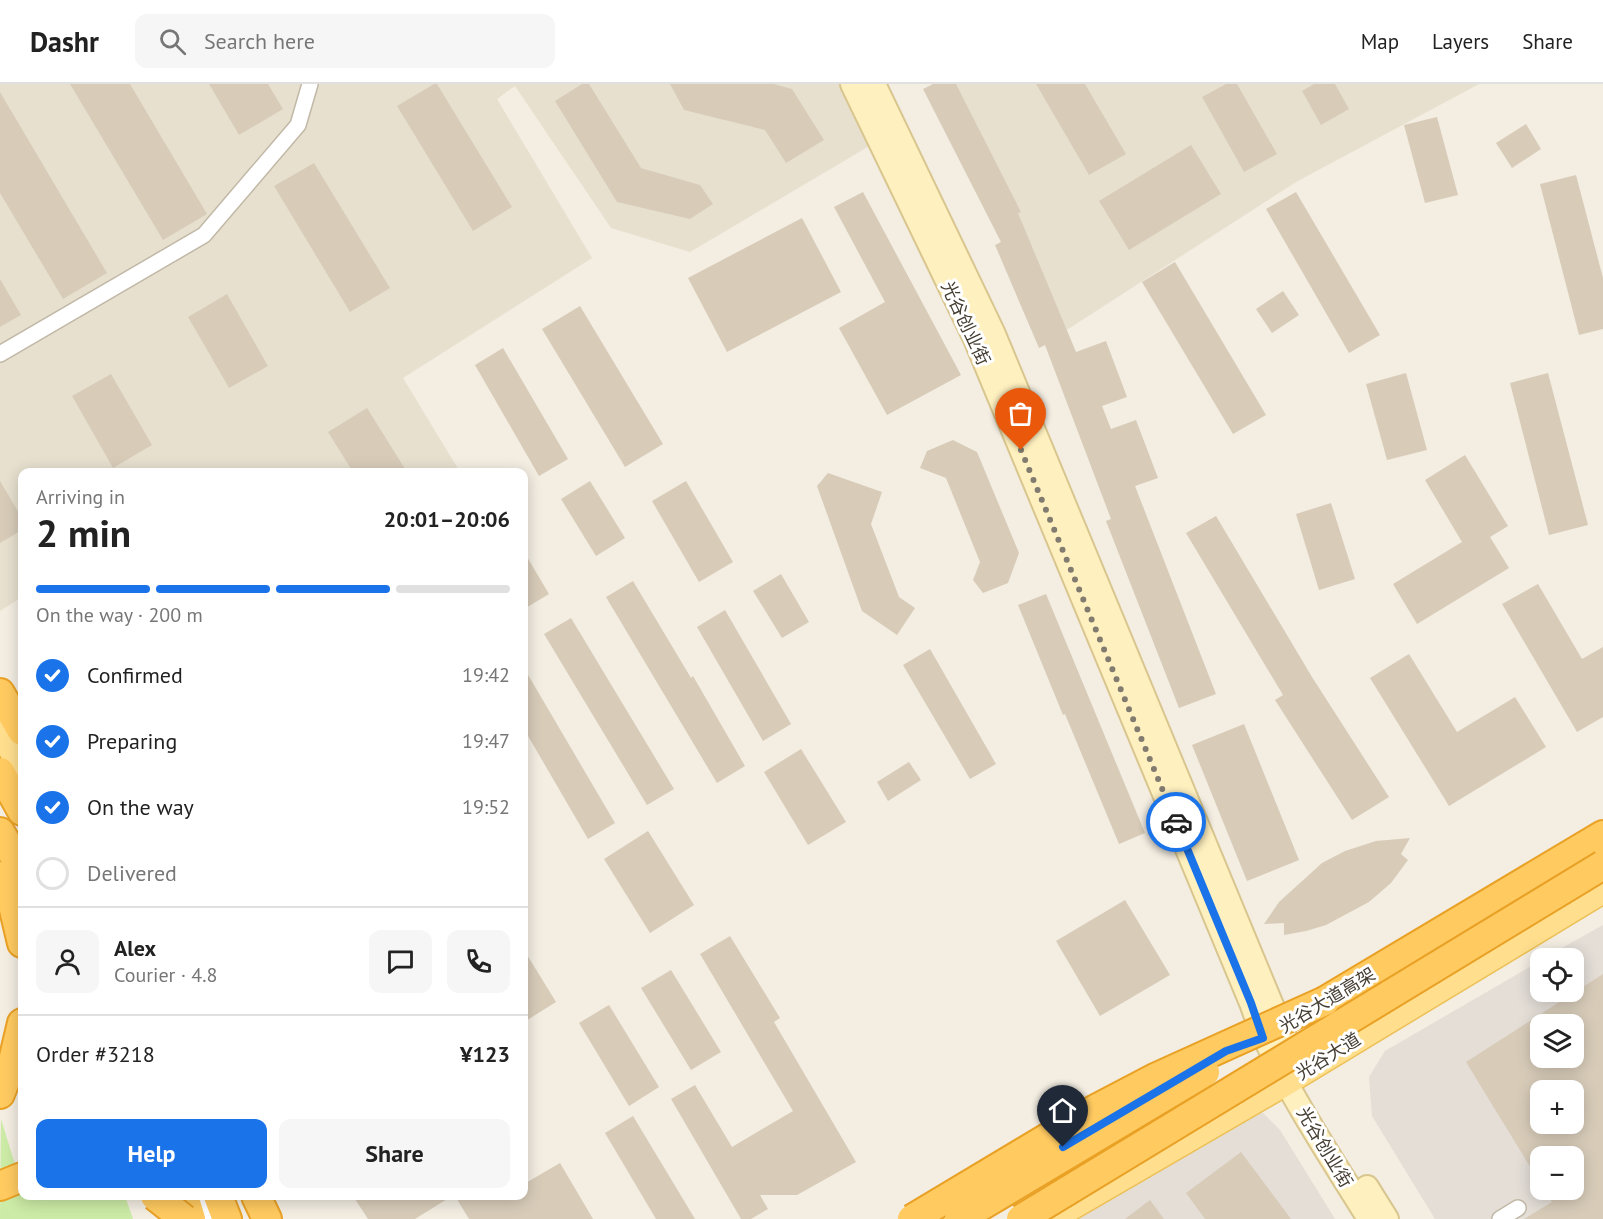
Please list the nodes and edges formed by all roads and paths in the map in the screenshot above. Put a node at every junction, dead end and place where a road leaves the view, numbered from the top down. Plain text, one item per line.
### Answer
1 (310, 84) edge
2 (852, 84) edge
3 (874, 84) edge
4 (0, 354) edge
5 (0, 693) edge
6 (18, 724) edge
7 (0, 731) edge
8 (18, 763) edge
9 (0, 771) edge
10 (0, 790) edge
11 (11, 823) edge
12 (1603, 827) edge
13 (1603, 836) edge
14 (18, 841) edge
15 (18, 852) edge
16 (18, 862) edge
17 (1603, 866) edge
18 (0, 876) edge
19 (1603, 891) edge
20 (18, 926) edge
21 (1326, 1001) junction
22 (1273, 1034) junction
23 (18, 1040) edge
24 (1293, 1077) junction
25 (0, 1095) edge
26 (18, 1179) edge
27 (0, 1186) edge
28 (160, 1200) edge
29 (177, 1200) edge
30 (185, 1200) edge
31 (190, 1200) edge
32 (201, 1200) edge
33 (219, 1200) edge
34 (245, 1200) edge
35 (258, 1200) edge
36 (1518, 1208) dead end
37 (184, 1219) edge
38 (191, 1219) edge
39 (196, 1219) edge
40 (208, 1219) edge
41 (226, 1219) edge
42 (253, 1219) edge
43 (267, 1219) edge
44 (912, 1219) edge
45 (940, 1219) edge
46 (959, 1219) edge
47 (1021, 1219) edge
48 (1052, 1219) edge
49 (1369, 1219) edge
50 (1387, 1219) edge
51 (1500, 1219) edge

1 - 4 street
2 - 22 main road, 光谷创业街
3 - 22 main road, 光谷创业街
5 - 6 highway
7 - 8 main road
9 - 11 highway
10 - 11 lane
11 - 14 lane
11 - 15 highway
11 - 16 main road
12 - 22 main road
13 - 21 highway, 光谷大道高架
17 - 47 highway, 光谷大道高架, bridge
18 - 20 highway
19 - 24 main road, 光谷大道
21 - 44 highway, bridge
21 - 46 highway, 光谷大道高架, bridge
22 - 24 main road, 光谷创业街
22 - 45 main road
23 - 25 highway
24 - 48 main road, 光谷大道
24 - 49 main road, 光谷创业街
24 - 50 main road, 光谷创业街
26 - 27 highway
28 - 37 highway, bridge
29 - 37 main road
30 - 38 highway
31 - 39 lane
32 - 40 lane
33 - 41 highway
34 - 42 main road
35 - 43 highway
36 - 51 street

